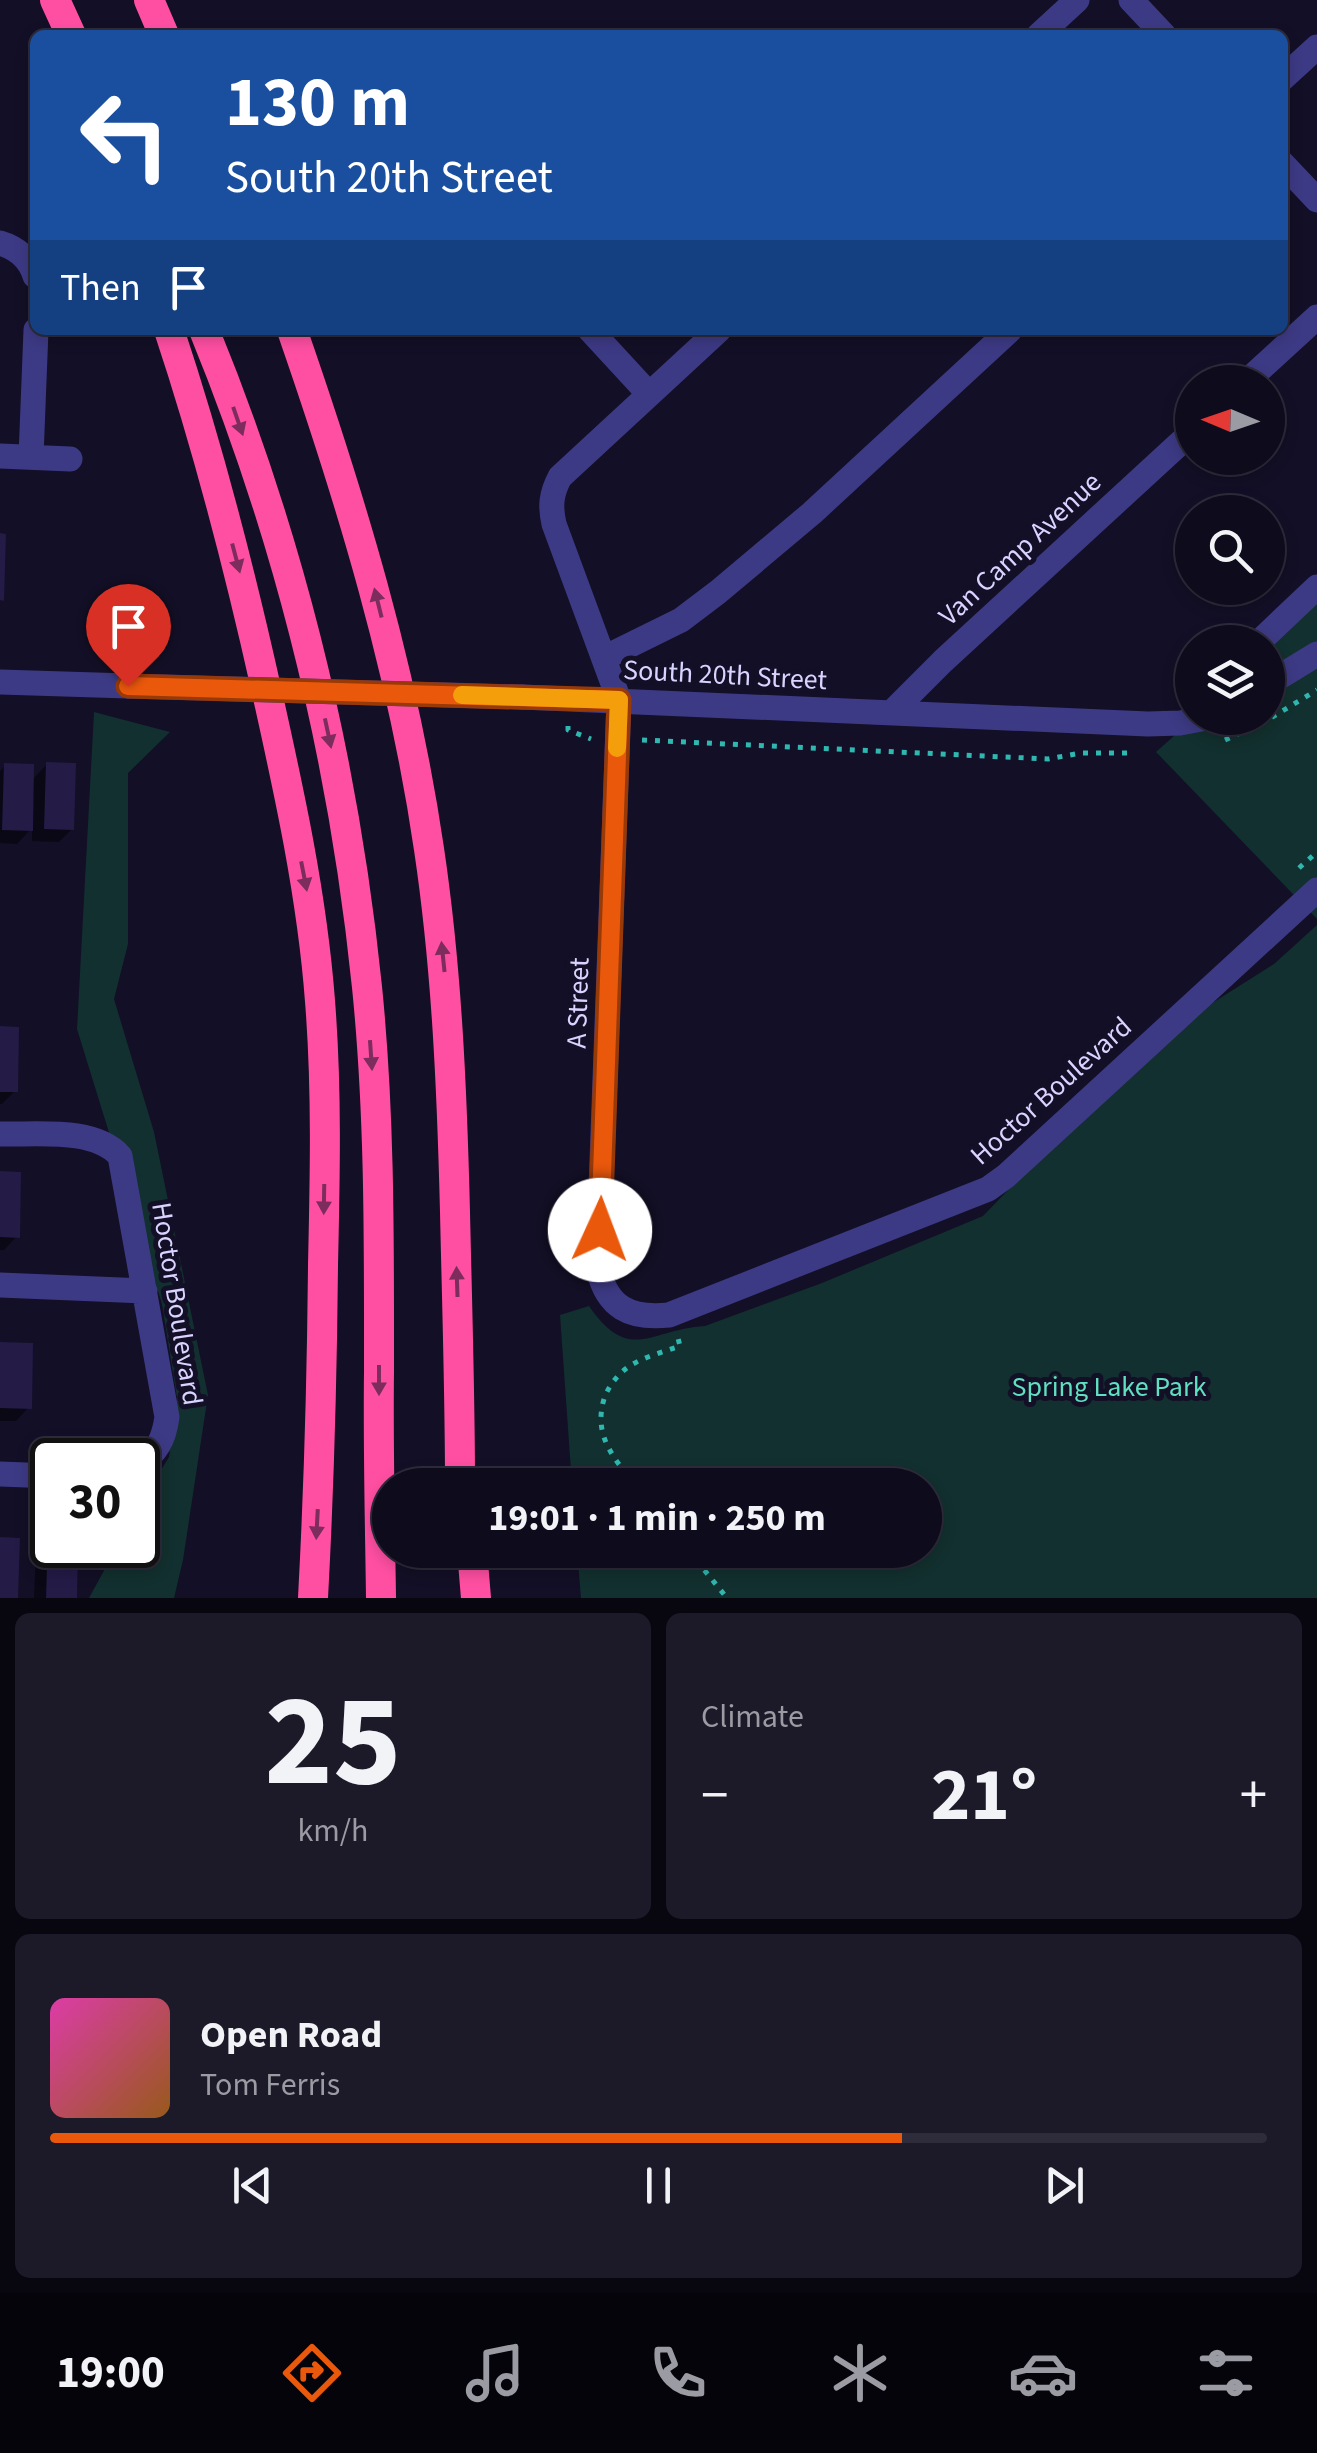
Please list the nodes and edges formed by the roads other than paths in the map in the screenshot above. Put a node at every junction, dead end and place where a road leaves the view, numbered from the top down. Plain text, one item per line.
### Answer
1 (54, 0) edge
2 (149, 0) edge
3 (1078, 0) edge
4 (1132, 0) edge
5 (69, 30) edge
6 (162, 30) edge
7 (1045, 30) edge
8 (1159, 30) edge
9 (1317, 47) edge
10 (1288, 73) edge
11 (1288, 169) edge
12 (1317, 200) edge
13 (0, 243) edge
14 (30, 265) edge
15 (1317, 317) edge
16 (36, 335) edge
17 (171, 335) edge
18 (206, 335) edge
19 (294, 335) edge
20 (595, 335) edge
21 (714, 335) edge
22 (1005, 335) edge
23 (1265, 365) edge
24 (650, 394) junction
25 (1175, 448) edge
26 (0, 456) edge
27 (30, 457) junction
28 (70, 458) dead end
29 (1317, 587) edge
30 (1277, 625) edge
31 (1317, 654) edge
32 (604, 658) junction
33 (1285, 674) edge
34 (0, 682) edge
35 (619, 700) junction
36 (890, 713) junction
37 (1175, 723) edge
38 (1317, 890) edge
39 (0, 1134) edge
40 (0, 1285) edge
41 (145, 1291) junction
42 (615, 1303) joint
43 (160, 1443) edge
44 (462, 1468) edge
45 (0, 1474) edge
46 (30, 1475) edge
47 (460, 1568) edge
48 (474, 1568) edge
49 (312, 1598) edge
50 (381, 1598) edge
51 (459, 1598) edge
52 (476, 1598) edge

1 - 5 highway
2 - 6 highway
3 - 7 street
4 - 8 street
9 - 10 street
11 - 12 street
13 - 14 street
15 - 23 street
16 - 27 street
17 -> 49 highway
18 -> 50 highway
44 -> 19 highway
20 - 24 street
21 - 24 street
22 - 32 street
24 - 32 street
25 - 36 street, Van Camp Avenue
26 - 27 street
27 - 28 street
29 - 30 street
31 - 33 street
32 - 35 street
34 - 35 street, South 20th Street, bridge
35 - 36 street, South 20th Street
35 - 42 street, A Street
36 - 37 street, South 20th Street
38 - 42 street, Hoctor Boulevard
39 - 41 street, Hoctor Boulevard
40 - 41 street
41 - 43 street, Hoctor Boulevard
45 - 46 street
47 - 51 highway
48 - 52 highway

